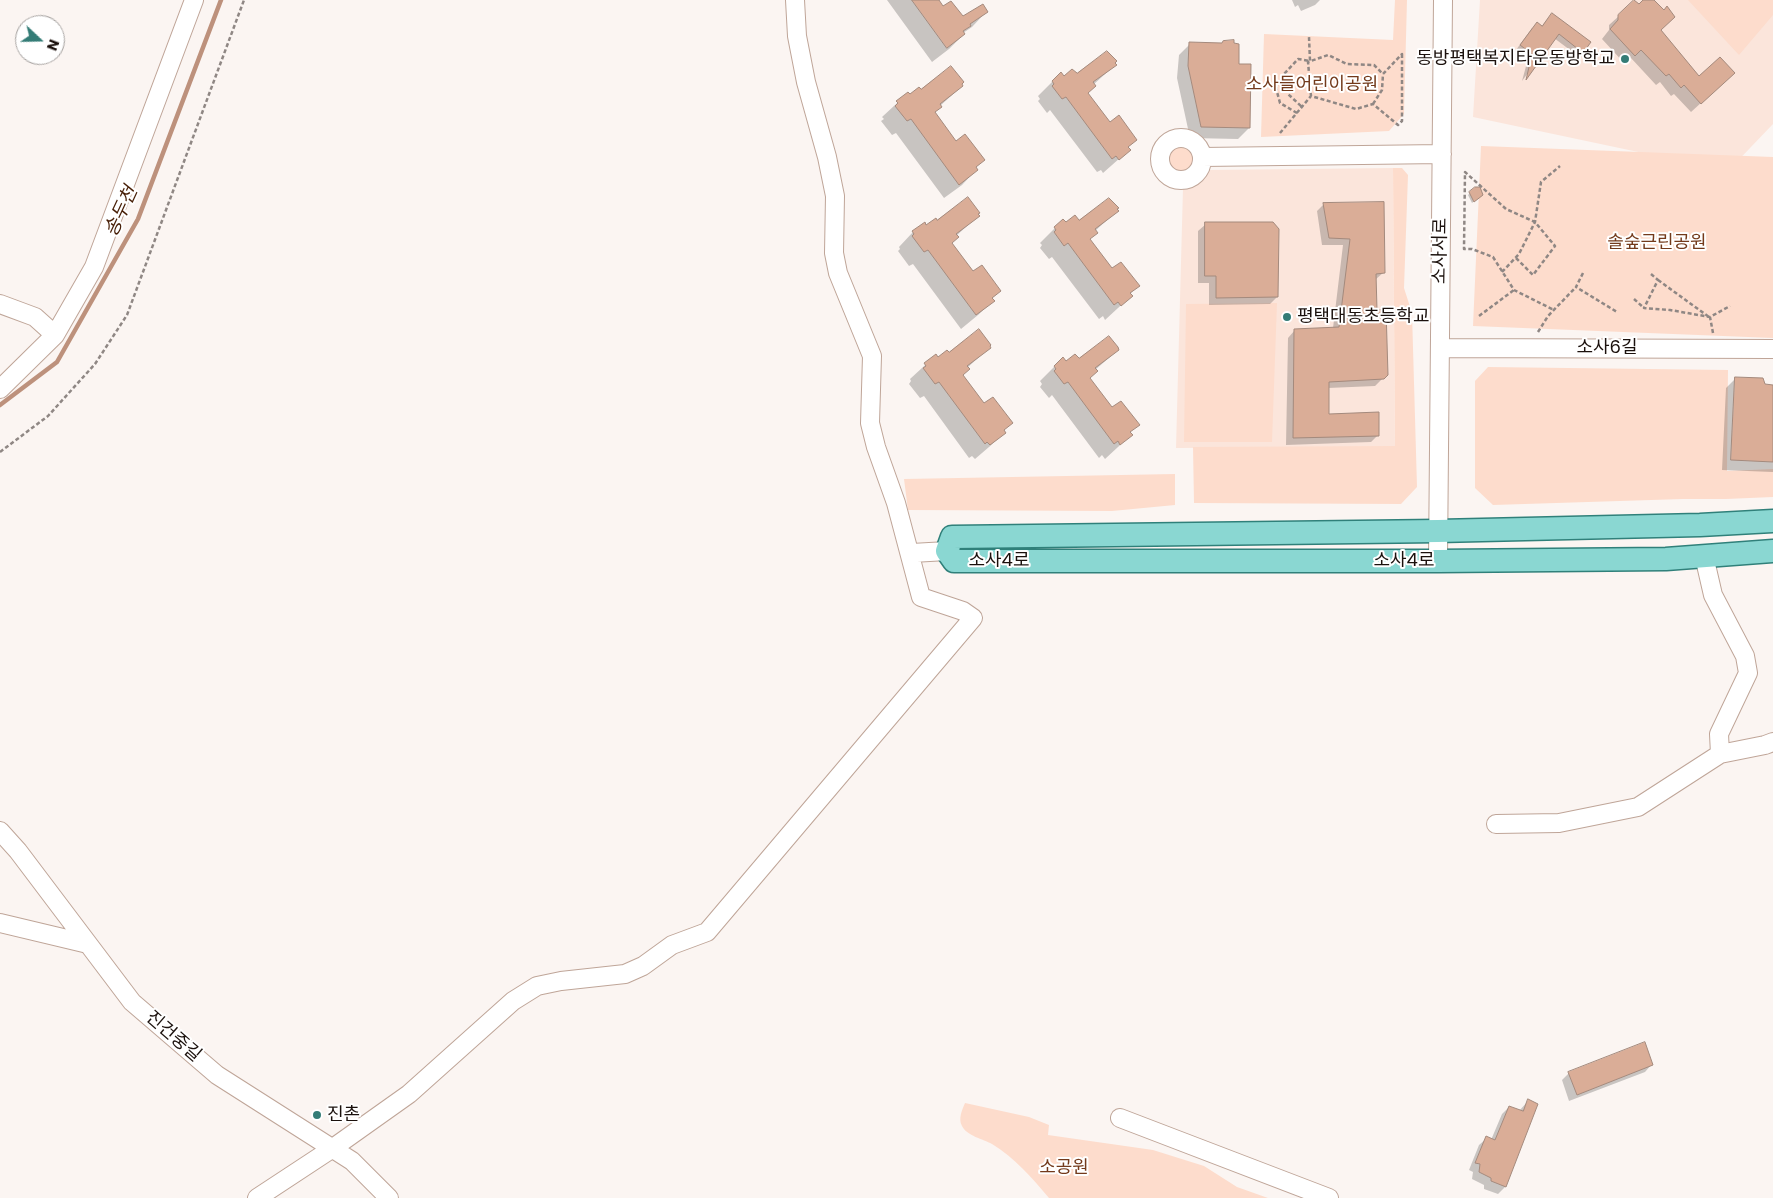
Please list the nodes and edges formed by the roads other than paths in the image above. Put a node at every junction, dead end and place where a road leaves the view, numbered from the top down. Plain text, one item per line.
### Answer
1 (194, 0) edge
2 (795, 0) edge
3 (1443, 0) edge
4 (1442, 154) junction
5 (1202, 157) dead end
6 (0, 304) edge
7 (55, 335) junction
8 (1440, 348) junction
9 (1773, 349) edge
10 (0, 389) edge
11 (1773, 521) edge
12 (1438, 531) junction
13 (947, 550) junction
14 (1773, 551) edge
15 (912, 553) dead end
16 (1704, 556) junction
17 (1438, 561) junction
18 (1773, 742) edge
19 (1720, 754) junction
20 (1496, 824) dead end
21 (0, 831) edge
22 (0, 924) edge
23 (88, 944) junction
24 (1120, 1118) dead end
25 (333, 1148) junction
26 (257, 1198) edge
27 (389, 1198) edge
28 (1329, 1198) edge

1 - 7 street
2 - 25 street
3 - 4 street, 소사서로
4 - 5 street
4 - 8 street, 소사서로
6 - 7 street
7 - 10 street
8 - 9 street, 소사6길
8 - 12 street, 소사서로
11 - 12 main road, 소사4로
12 - 13 main road, 소사4로
12 - 17 street, 소사서로
13 - 15 street
13 - 17 main road, 소사4로
14 - 16 main road, 소사4로
16 - 17 main road, 소사4로
16 - 19 street
18 - 19 street
19 - 20 street
21 - 23 street, 진건중길
22 - 23 street
23 - 25 street, 진건중길
24 - 28 street
25 - 26 street
25 - 27 street, 진건중길

